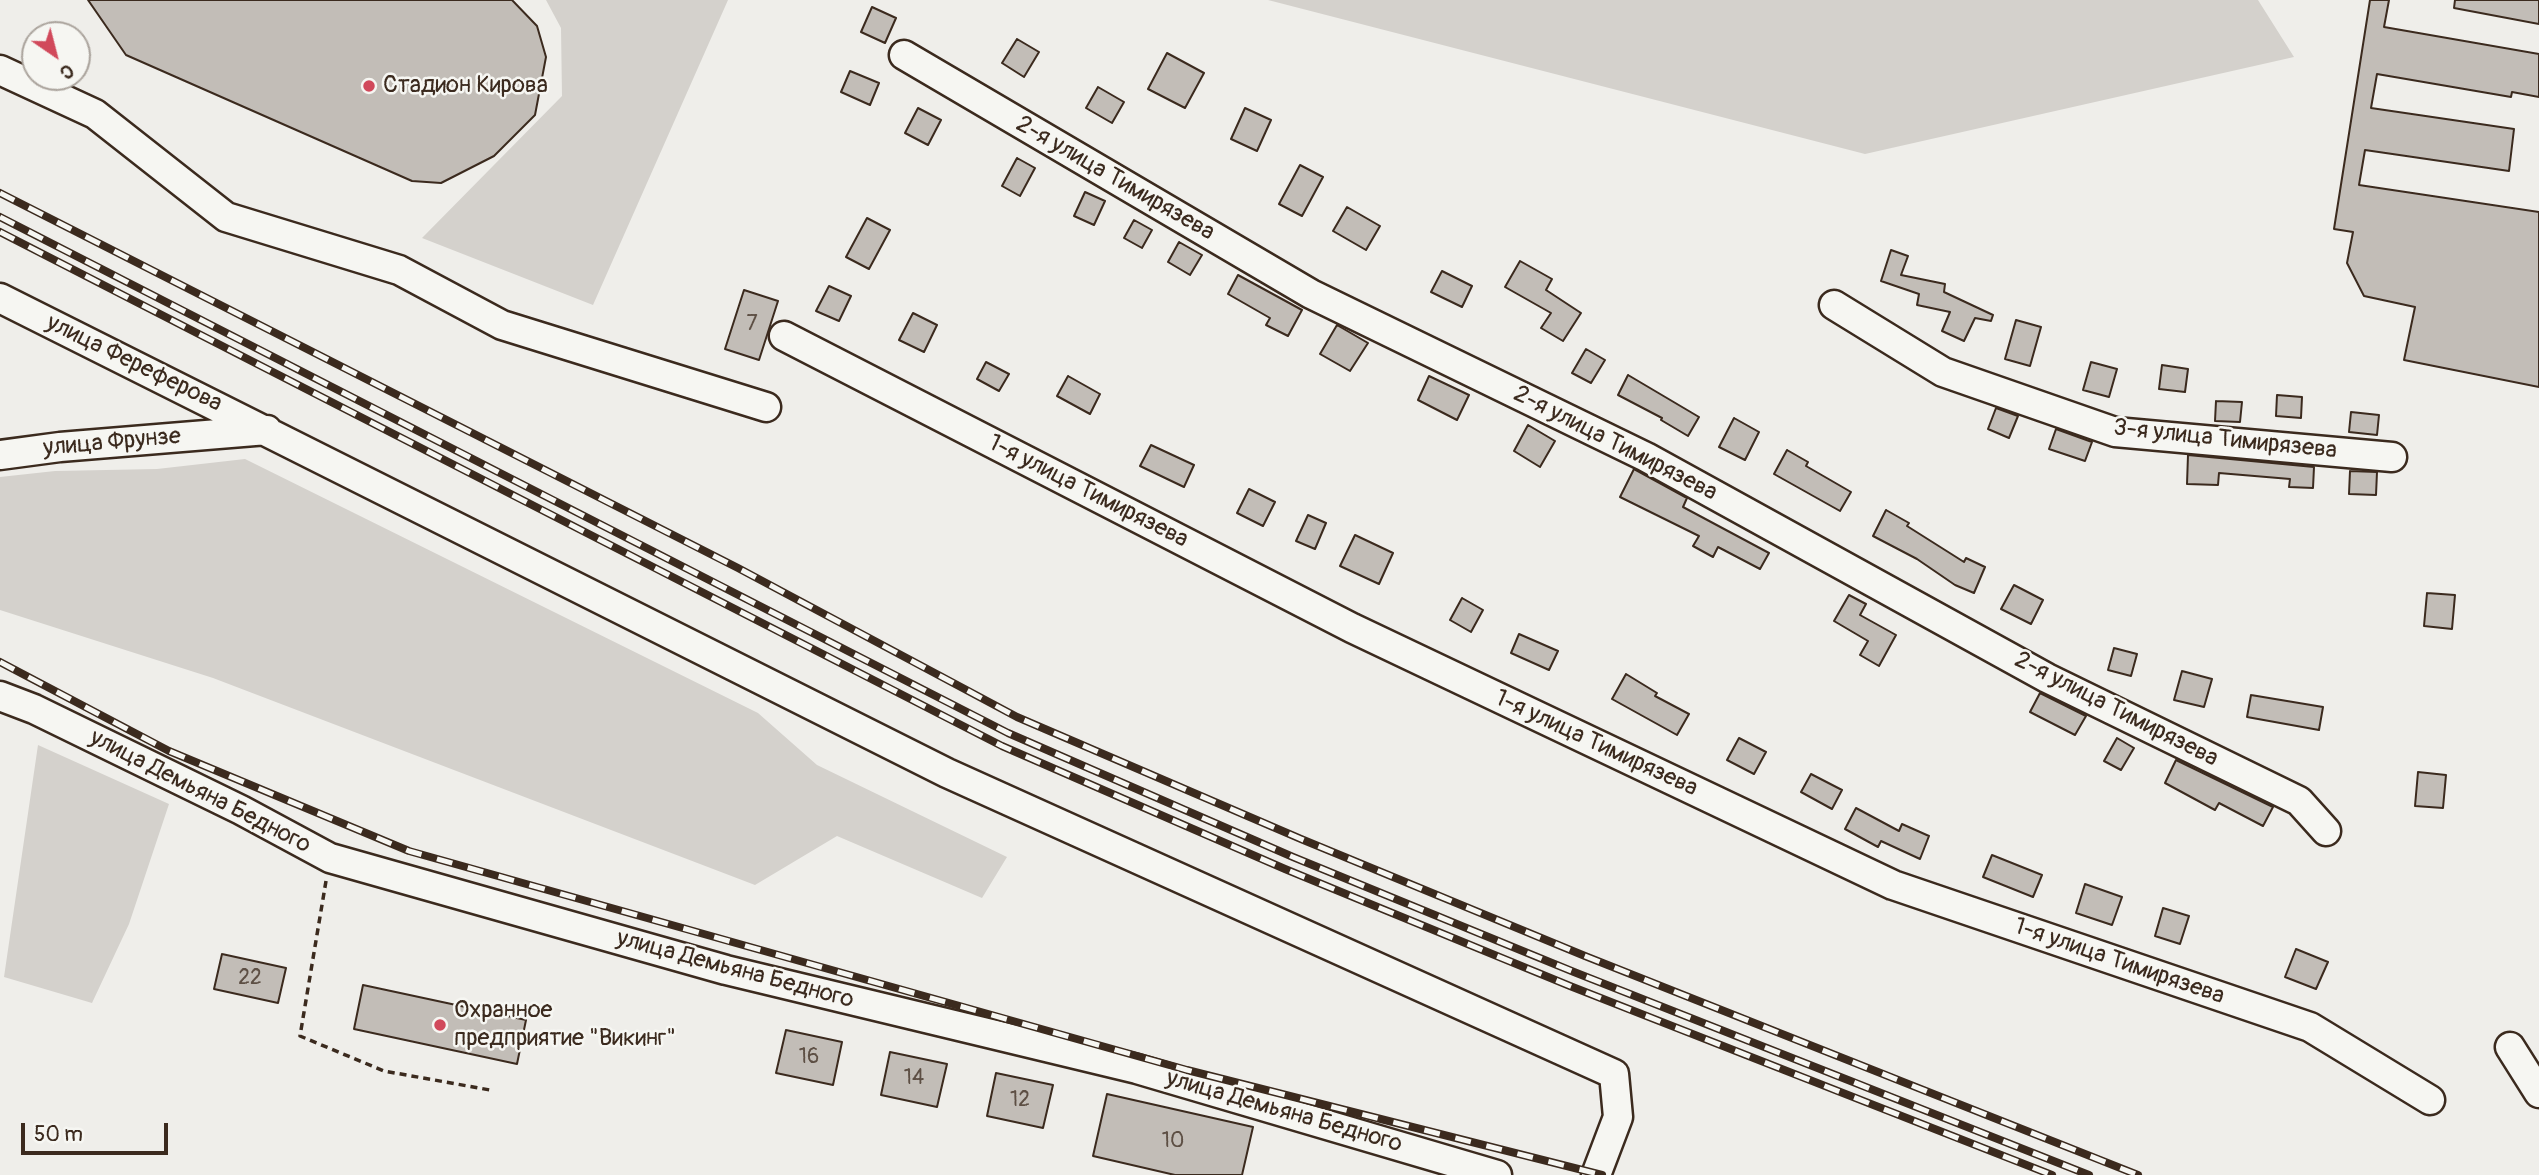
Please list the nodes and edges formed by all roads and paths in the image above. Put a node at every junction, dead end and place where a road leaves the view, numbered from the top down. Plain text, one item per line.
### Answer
1 (904, 55) dead end
2 (0, 70) edge
3 (0, 298) edge
4 (1834, 305) dead end
5 (784, 336) dead end
6 (766, 407) dead end
7 (267, 430) junction
8 (0, 455) edge
9 (2392, 457) dead end
10 (0, 696) edge
11 (34, 709) junction
12 (0, 718) edge
13 (2326, 831) dead end
14 (330, 858) junction
15 (2510, 1047) dead end
16 (490, 1090) dead end
17 (2539, 1093) edge
18 (2430, 1100) dead end
19 (1497, 1175) edge
20 (1596, 1175) edge

1 - 13 street, 2-я улица Тимирязева
2 - 6 street
3 - 7 street, улица Фереферова
4 - 9 street, 3-я улица Тимирязева
5 - 18 street, 1-я улица Тимирязева
7 - 8 street, улица Фрунзе
7 - 20 street, улица Фереферова
10 - 11 street, улица Демьяна Бедного
11 - 12 street
11 - 14 street, улица Демьяна Бедного
14 - 16 path
14 - 19 street, улица Демьяна Бедного
15 - 17 street

